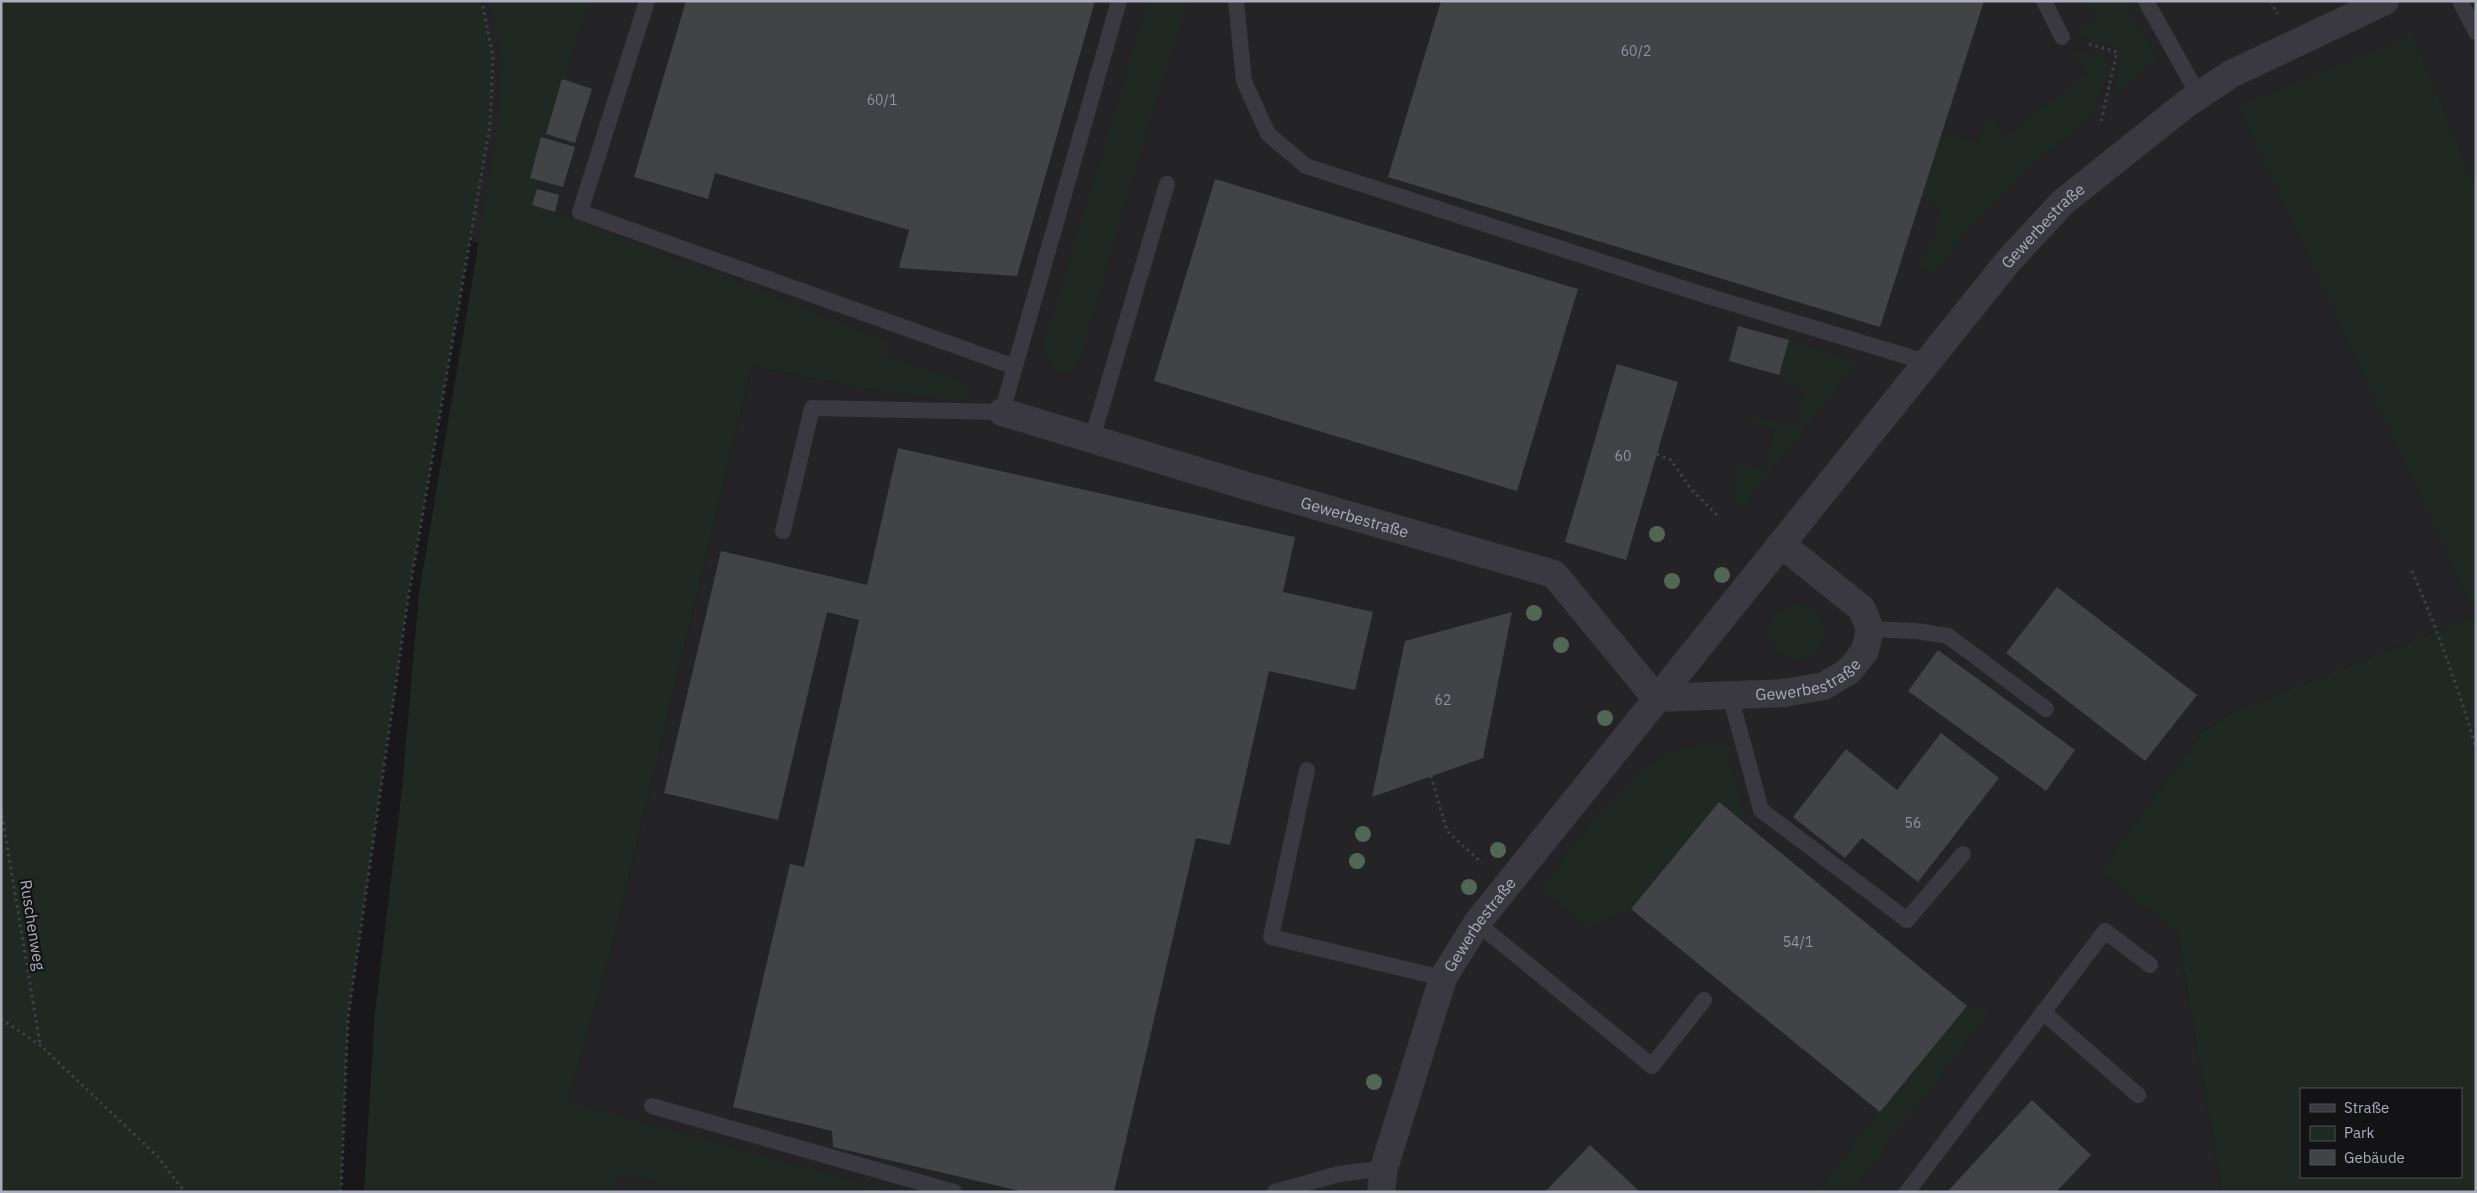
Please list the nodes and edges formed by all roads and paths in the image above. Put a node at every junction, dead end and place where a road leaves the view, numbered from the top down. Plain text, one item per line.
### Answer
1 (482, 1) edge
2 (647, 1) edge
3 (1120, 1) edge
4 (1236, 1) edge
5 (2044, 1) edge
6 (2146, 1) edge
7 (2385, 1) edge
8 (2460, 1) edge
9 (2476, 32) edge
10 (2062, 37) joint
11 (2199, 96) junction
12 (2101, 121) dead end
13 (1167, 184) dead end
14 (1926, 362) junction
15 (1015, 367) junction
16 (1002, 412) junction
17 (1092, 439) junction
18 (1657, 454) dead end
19 (1717, 515) dead end
20 (783, 531) dead end
21 (1781, 544) junction
22 (2412, 571) dead end
23 (1870, 629) junction
24 (1730, 695) junction
25 (1656, 698) junction
26 (2046, 709) dead end
27 (2476, 748) edge
28 (1307, 770) dead end
29 (1430, 776) dead end
30 (1, 809) edge
31 (1963, 854) dead end
32 (1473, 856) dead end
33 (1477, 923) junction
34 (2150, 965) dead end
35 (1444, 978) junction
36 (1704, 1000) dead end
37 (2043, 1012) junction
38 (1, 1019) edge
39 (40, 1045) junction
40 (2138, 1095) dead end
41 (652, 1106) dead end
42 (1382, 1180) edge
43 (185, 1192) edge
44 (341, 1192) edge
45 (954, 1192) edge
46 (1275, 1192) edge
47 (1907, 1192) edge

1 - 44 path
2 - 15 lane
3 - 15 lane
4 - 14 lane
5 - 10 lane
6 - 11 lane
7 - 11 street, Gewerbestraße
8 - 9 lane
10 - 12 path
11 - 14 street, Gewerbestraße
13 - 17 lane
14 - 21 street, Gewerbestraße
15 - 16 lane
16 - 17 street, Gewerbestraße
16 - 20 lane
17 - 25 street, Gewerbestraße
18 - 19 path
21 - 23 street, Gewerbestraße
21 - 25 street, Gewerbestraße
22 - 27 path
23 - 24 street, Gewerbestraße
23 - 26 lane
24 - 25 street, Gewerbestraße
24 - 31 lane
25 - 33 street, Gewerbestraße
28 - 35 lane
29 - 32 path
30 - 39 path, Ruschenweg
33 - 35 street, Gewerbestraße
33 - 36 lane
34 - 37 lane
35 - 42 street, Gewerbestraße
37 - 40 lane
37 - 47 lane
38 - 39 path
39 - 43 path
41 - 45 lane
42 - 46 lane

